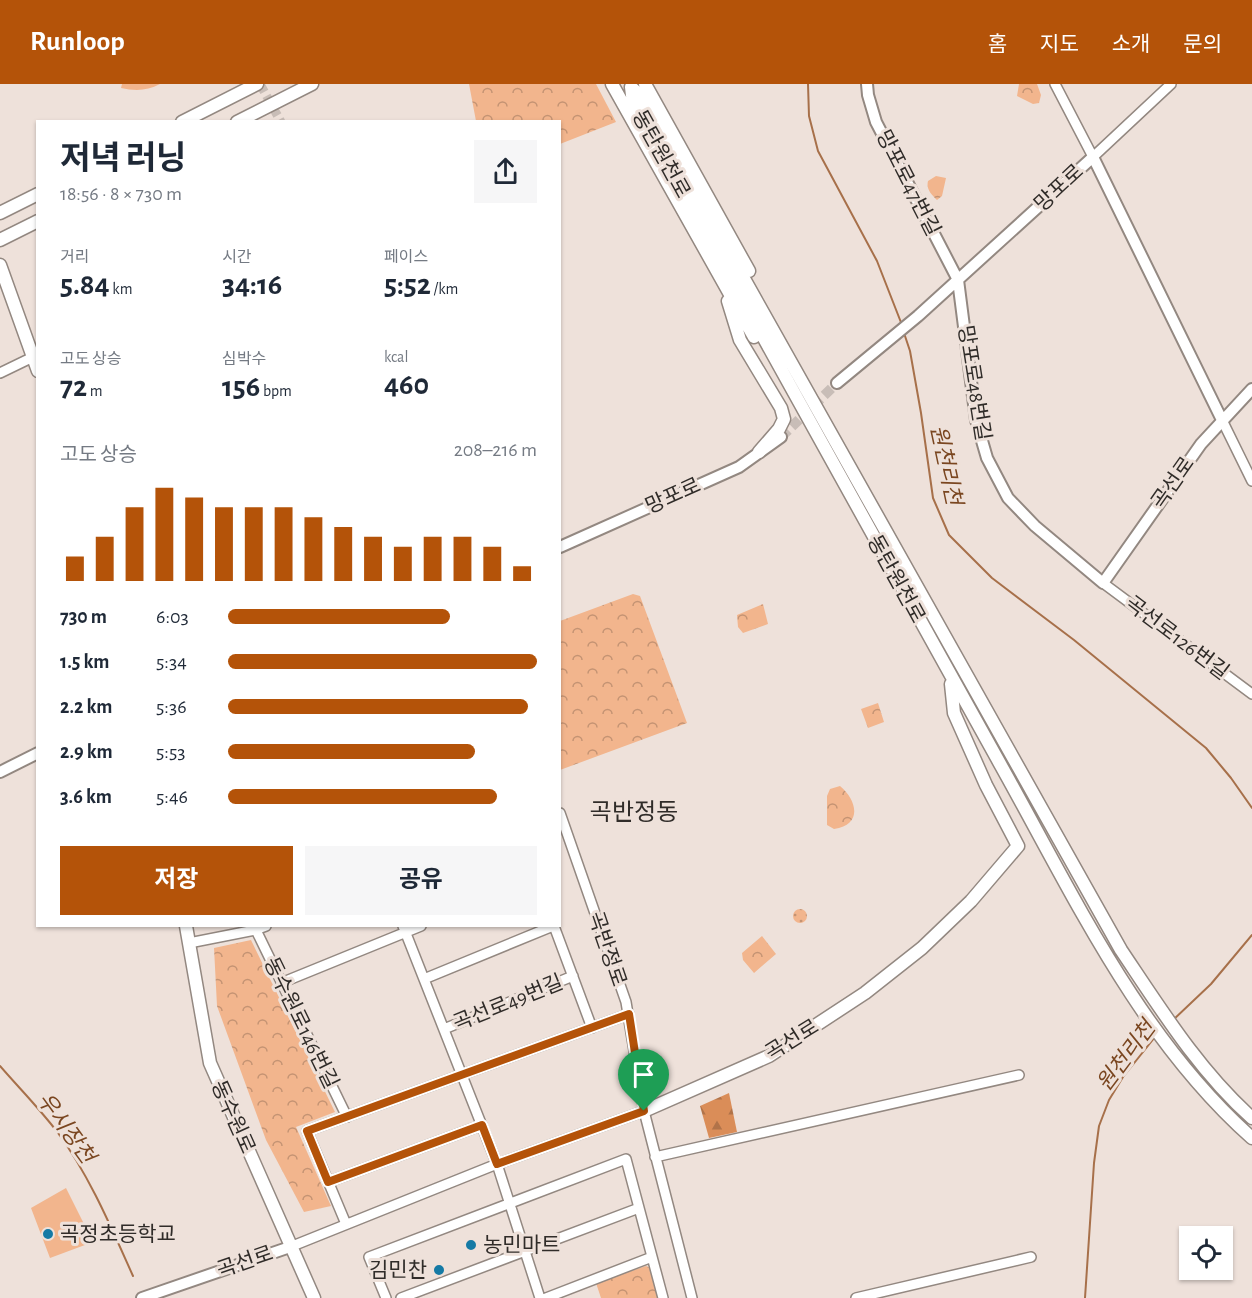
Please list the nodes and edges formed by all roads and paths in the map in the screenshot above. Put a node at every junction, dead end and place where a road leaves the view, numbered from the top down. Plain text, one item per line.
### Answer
1 (257, 84) edge
2 (312, 84) edge
3 (612, 84) edge
4 (645, 84) edge
5 (867, 84) edge
6 (1055, 84) edge
7 (1171, 84) edge
8 (186, 120) edge
9 (241, 120) edge
10 (1093, 157) junction
11 (36, 195) edge
12 (0, 213) edge
13 (36, 222) edge
14 (0, 240) edge
15 (0, 265) edge
16 (722, 280) junction
17 (958, 280) junction
18 (33, 357) junction
19 (36, 365) edge
20 (0, 373) edge
21 (837, 383) tunnel mouth
22 (1252, 389) edge
23 (1222, 420) junction
24 (781, 437) tunnel mouth
25 (759, 452) junction
26 (843, 453) junction
27 (831, 461) junction
28 (1252, 481) edge
29 (561, 547) edge
30 (1102, 583) junction
31 (950, 677) junction
32 (1252, 694) edge
33 (36, 754) edge
34 (0, 772) edge
35 (561, 816) edge
36 (186, 927) edge
37 (551, 927) edge
38 (553, 927) edge
39 (254, 928) edge
40 (404, 929) edge
41 (189, 943) junction
42 (573, 976) junction
43 (424, 979) junction
44 (280, 983) junction
45 (629, 1014) junction
46 (592, 1028) junction
47 (444, 1029) junction
48 (462, 1075) junction
49 (1019, 1075) dead end
50 (644, 1111) junction
51 (347, 1117) junction
52 (1252, 1118) edge
53 (482, 1125) junction
54 (1252, 1138) edge
55 (655, 1157) junction
56 (497, 1164) junction
57 (328, 1182) junction
58 (510, 1203) junction
59 (639, 1208) junction
60 (346, 1224) junction
61 (290, 1247) junction
62 (525, 1251) junction
63 (652, 1257) junction
64 (1031, 1257) dead end
65 (142, 1298) edge
66 (314, 1298) edge
67 (386, 1298) edge
68 (401, 1298) edge
69 (540, 1298) edge
70 (546, 1298) edge
71 (663, 1298) edge
72 (692, 1298) edge
73 (856, 1298) edge

1 - 8 main road
2 - 9 main road
3 - 16 main road
4 - 26 main road
5 - 17 street, 망포로47번길
6 - 10 street
7 - 10 street
10 - 17 street, 망포로
10 - 23 street
11 - 12 main road
13 - 14 main road
15 - 18 main road
16 - 25 main road
16 - 27 main road
17 - 21 street, 망포로
17 - 30 street, 망포로48번길
18 - 19 main road
18 - 20 street
22 - 23 street, 곡선로
23 - 28 street
23 - 30 street, 곡선로
24 - 25 street, 망포로
25 - 29 street, 망포로
26 - 27 main road, 동탄원천로
26 - 52 main road, 동탄원천로
27 - 31 main road, 동탄원천로
30 - 32 street, 곡선로126번길
31 - 50 main road, 곡선로
31 - 54 main road, 동탄원천로
33 - 34 street
35 - 45 street, 곡반정로
36 - 41 main road, 동수원로
37 - 43 street
38 - 42 street
39 - 41 street
39 - 44 street, 동수원로146번길
40 - 43 street, 곡선로49번길
40 - 44 street
41 - 61 main road, 동수원로
42 - 46 street
42 - 47 street, 곡선로49번길
43 - 47 street, 곡선로49번길
44 - 51 street, 동수원로146번길
45 - 46 street
45 - 50 street, 곡반정로
46 - 48 street
47 - 48 street, 곡선로49번길
48 - 51 street
48 - 53 street, 곡선로49번길
49 - 55 street
50 - 55 street, 곡반정로
50 - 56 street, 곡선로
51 - 57 street
53 - 56 street, 곡선로49번길
53 - 57 street
55 - 72 street, 곡반정로
56 - 58 street, 곡선로49번길
56 - 60 street, 곡선로
57 - 60 street
58 - 59 street
58 - 62 street, 곡선로49번길
58 - 67 street
59 - 62 street
59 - 63 street
60 - 61 street, 곡선로
61 - 65 street, 곡선로
61 - 66 main road, 동수원로
62 - 68 street
62 - 69 street, 곡선로49번길
63 - 70 street
63 - 71 street
64 - 73 street

